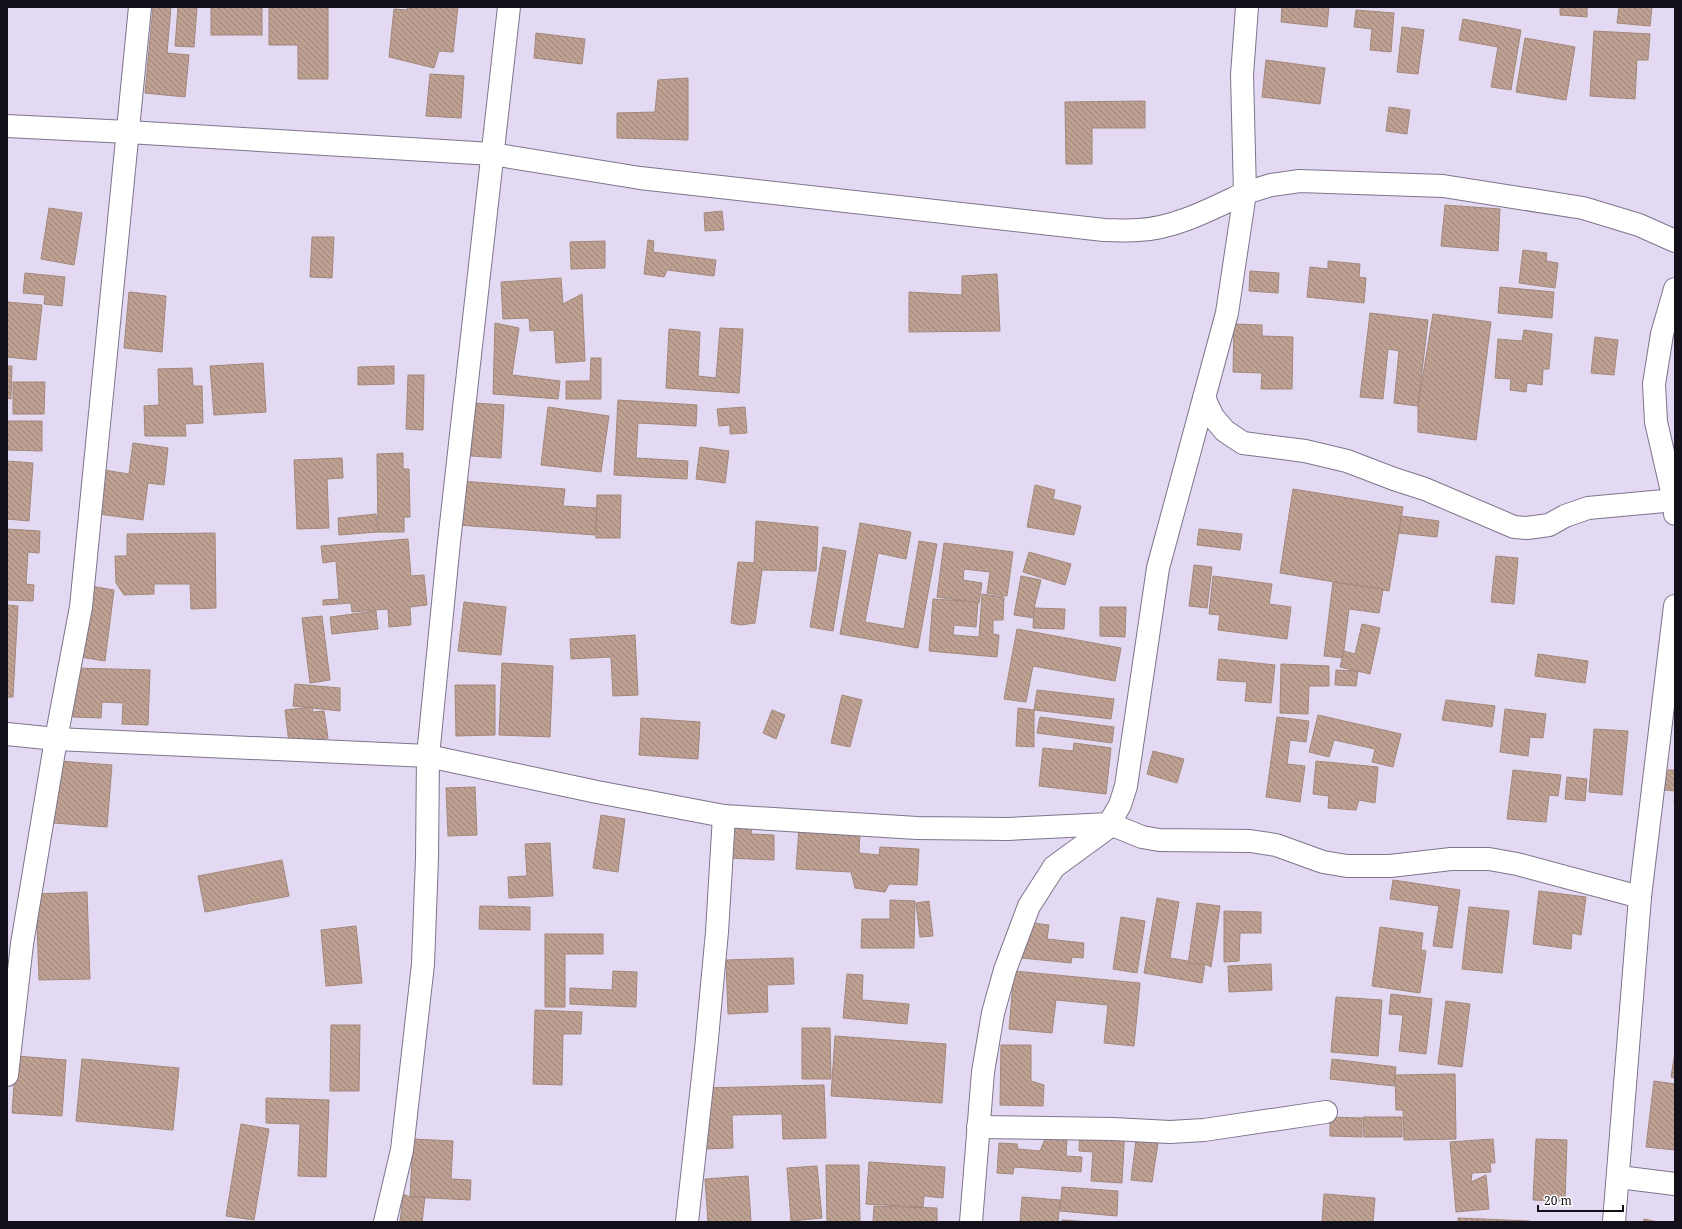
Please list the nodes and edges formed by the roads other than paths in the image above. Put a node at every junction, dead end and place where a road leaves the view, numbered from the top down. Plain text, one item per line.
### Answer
1 (140, 7) edge
2 (509, 7) edge
3 (1248, 7) edge
4 (7, 126) edge
5 (128, 132) junction
6 (492, 154) junction
7 (1245, 193) junction
8 (1675, 241) edge
9 (1675, 289) edge
10 (1204, 398) junction
11 (1675, 505) edge
12 (1675, 606) edge
13 (7, 734) edge
14 (56, 739) junction
15 (428, 756) junction
16 (724, 816) junction
17 (1110, 824) junction
18 (1640, 897) junction
19 (7, 1075) edge
20 (1326, 1112) dead end
21 (978, 1127) junction
22 (1619, 1177) junction
23 (1675, 1184) edge
24 (385, 1222) edge
25 (687, 1222) edge
26 (971, 1222) edge
27 (1614, 1222) edge

1 - 5 street
2 - 6 street
3 - 7 street
4 - 5 street
5 - 6 street
5 - 14 street
6 - 7 street
6 - 15 street
7 - 8 street
7 - 10 street
9 - 11 street
10 - 11 street
10 - 17 street
12 - 18 street
13 - 14 street
14 - 15 street
14 - 19 street
15 - 16 street
15 - 24 street
16 - 17 street
16 - 25 street
17 - 18 street
17 - 21 street
18 - 22 street
20 - 21 street
21 - 26 street
22 - 23 street
22 - 27 street

